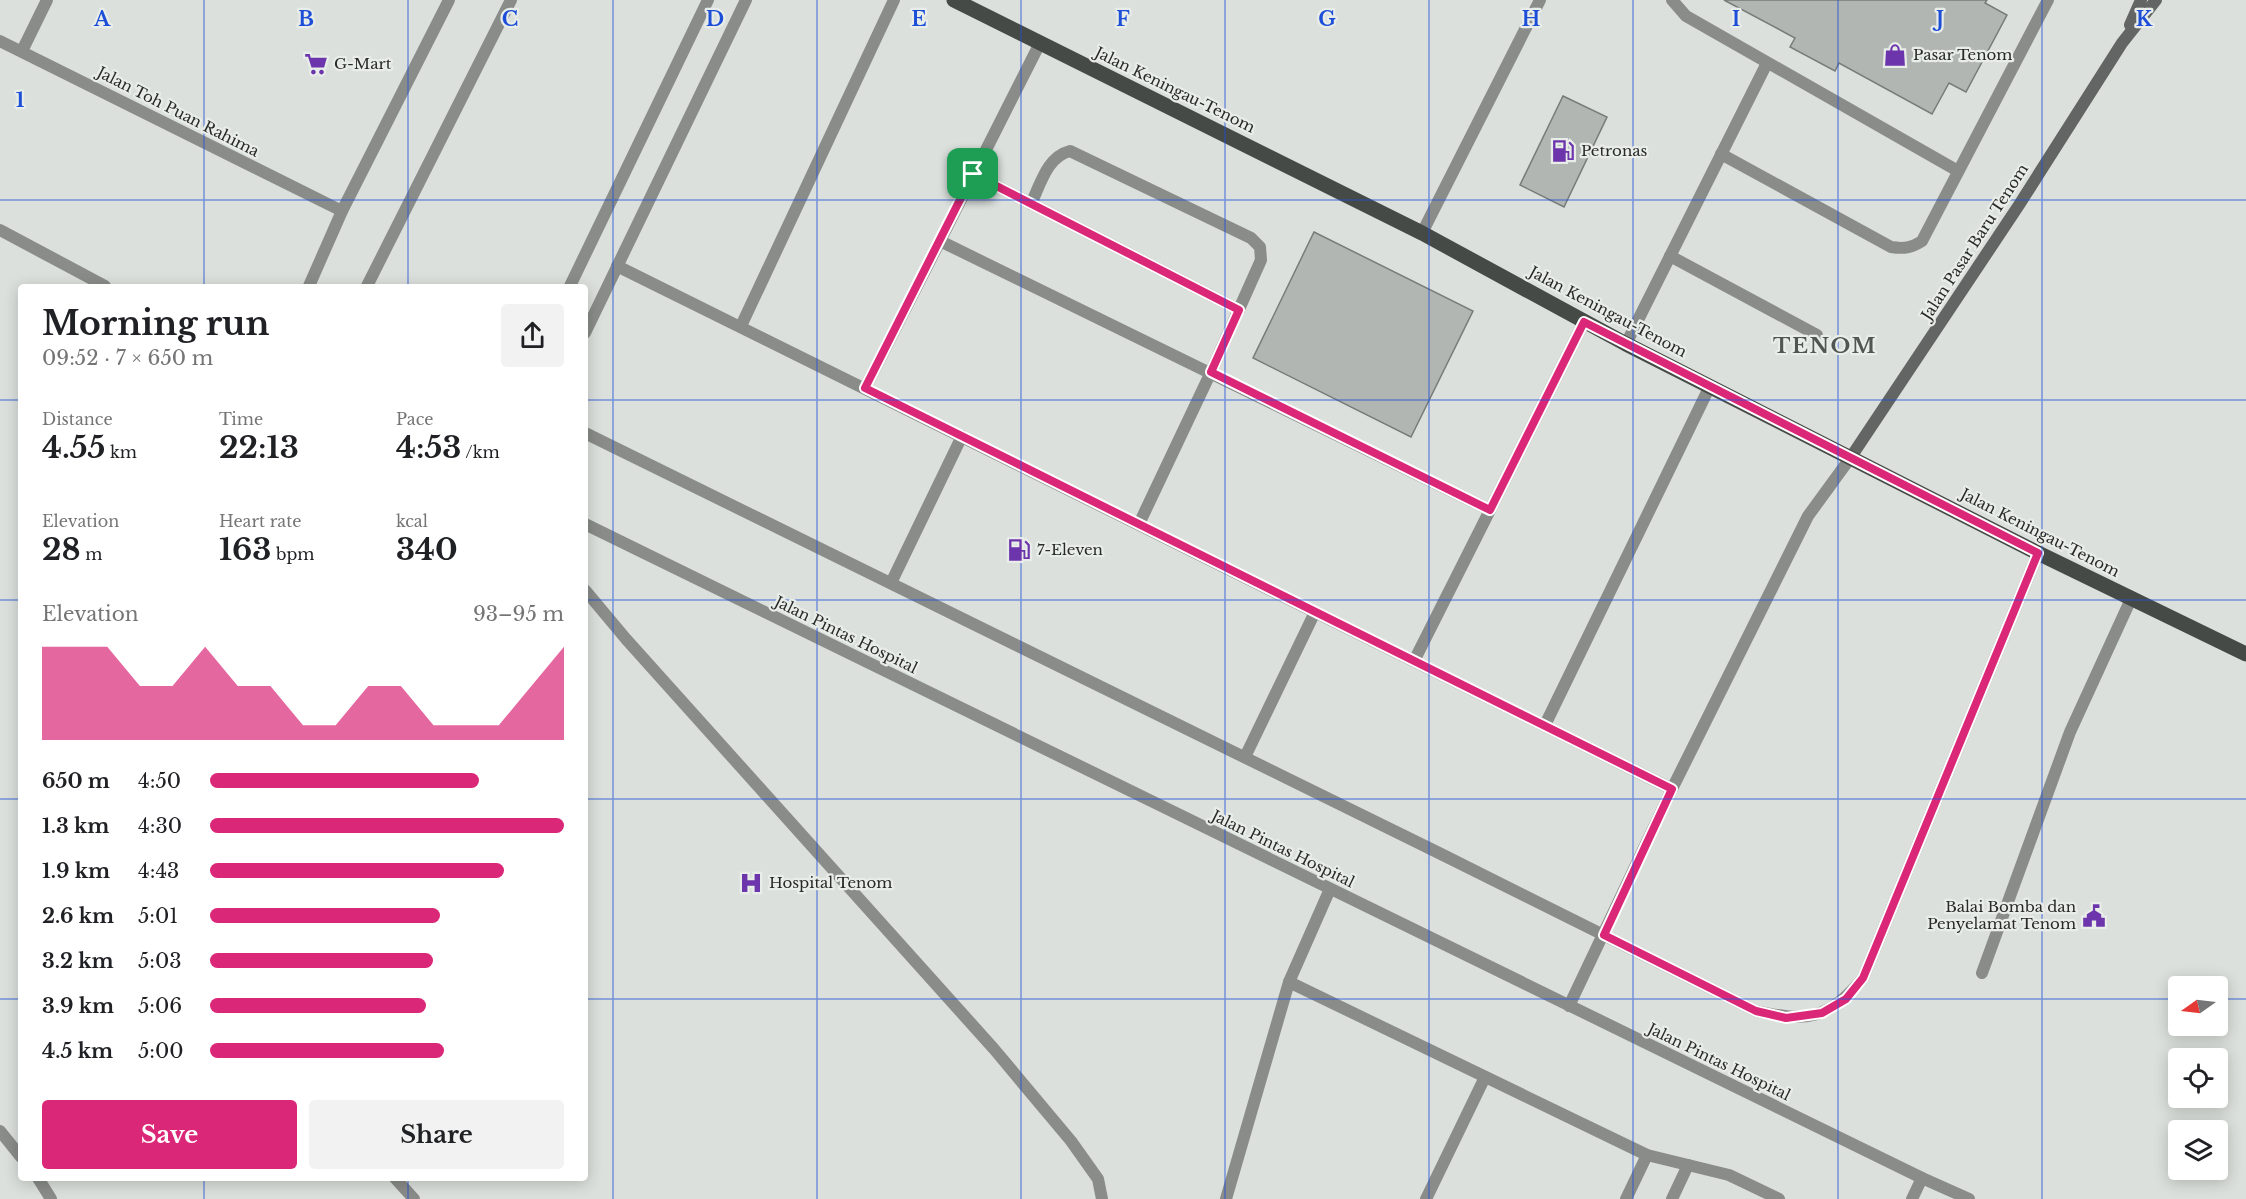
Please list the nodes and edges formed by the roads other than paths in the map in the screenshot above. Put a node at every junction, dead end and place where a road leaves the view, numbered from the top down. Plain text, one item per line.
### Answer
1 (47, 0) edge
2 (449, 0) edge
3 (511, 0) edge
4 (708, 0) edge
5 (746, 0) edge
6 (894, 0) edge
7 (954, 0) edge
8 (1540, 0) edge
9 (1672, 0) edge
10 (2048, 0) edge
11 (2141, 0) edge
12 (2156, 0) edge
13 (978, 5) edge
14 (0, 41) edge
15 (1040, 43) junction
16 (2122, 43) junction
17 (22, 51) junction
18 (1767, 63) junction
19 (1720, 154) junction
20 (1958, 171) junction
21 (973, 174) junction
22 (1031, 204) junction
23 (342, 211) junction
24 (0, 230) edge
25 (1422, 232) junction
26 (940, 241) junction
27 (1670, 256) junction
28 (617, 266) junction
29 (101, 284) edge
30 (310, 284) edge
31 (368, 284) edge
32 (571, 284) edge
33 (1239, 310) junction
34 (1584, 322) junction
35 (741, 326) junction
36 (588, 327) edge
37 (1817, 335) dead end
38 (1626, 344) junction
39 (1211, 372) junction
40 (1710, 386) junction
41 (865, 388) junction
42 (588, 434) edge
43 (962, 436) junction
44 (1851, 457) junction
45 (1490, 510) junction
46 (1139, 524) junction
47 (588, 525) edge
48 (2038, 553) junction
49 (891, 584) junction
50 (588, 594) edge
51 (2131, 599) junction
52 (1315, 612) junction
53 (2246, 654) edge
54 (1414, 661) junction
55 (1545, 725) junction
56 (1245, 757) junction
57 (1672, 789) junction
58 (1330, 889) junction
59 (1604, 935) junction
60 (1982, 973) dead end
61 (1288, 982) junction
62 (1569, 1006) junction
63 (1485, 1077) junction
64 (0, 1131) edge
65 (18, 1153) edge
66 (1647, 1155) junction
67 (1688, 1165) junction
68 (1922, 1178) junction
69 (40, 1181) edge
70 (398, 1181) edge
71 (51, 1199) edge
72 (414, 1199) edge
73 (1102, 1199) edge
74 (1227, 1199) edge
75 (1426, 1199) edge
76 (1626, 1199) edge
77 (1672, 1199) edge
78 (1779, 1199) edge
79 (1912, 1199) edge
80 (1969, 1199) edge

1 - 17 street
2 - 23 street
3 - 31 street
4 - 32 street
5 - 28 street
6 - 35 street
7 - 13 main road, Jalan Keningau-Tenom
8 - 25 street
9 - 18 street
10 - 20 street
11 - 16 street, Jalan Pasar Baru Tenom
12 - 16 street, Jalan Pasar Baru Tenom
13 - 15 main road, Jalan Keningau-Tenom
14 - 17 street, Jalan Toh Puan Rahima
15 - 21 street
15 - 25 main road, Jalan Keningau-Tenom
16 - 44 street, Jalan Pasar Baru Tenom
17 - 23 street, Jalan Toh Puan Rahima
18 - 19 street
18 - 20 street
19 - 20 street
19 - 27 street
21 - 22 street
21 - 26 street
22 - 33 street
22 - 33 street
23 - 30 street
24 - 29 street
25 - 34 main road, Jalan Keningau-Tenom
26 - 39 street
26 - 41 street
27 - 37 street
27 - 38 street
28 - 35 street
28 - 36 street
33 - 39 street
34 - 38 main road, Jalan Keningau-Tenom
34 - 45 street
35 - 41 street
38 - 40 main road, Jalan Keningau-Tenom
39 - 45 street
39 - 46 street
40 - 44 main road, Jalan Keningau-Tenom
40 - 55 street
41 - 43 street
42 - 49 street
43 - 46 street
43 - 49 street
44 - 48 main road, Jalan Keningau-Tenom
44 - 57 street
45 - 54 street
46 - 52 street
47 - 58 street, Jalan Pintas Hospital
48 - 51 main road, Jalan Keningau-Tenom
48 - 59 street
49 - 56 street
50 - 73 street
51 - 53 main road, Jalan Keningau-Tenom
51 - 60 street
52 - 54 street
52 - 56 street
54 - 55 street
55 - 57 street
56 - 59 street
57 - 59 street
58 - 61 street
58 - 62 street, Jalan Pintas Hospital
59 - 62 street
61 - 63 street
61 - 74 street
62 - 68 street, Jalan Pintas Hospital
63 - 66 street
63 - 75 street
64 - 65 street
66 - 67 street
66 - 76 street
67 - 77 street
67 - 78 street
68 - 79 street
68 - 80 street, Jalan Pintas Hospital
69 - 71 street
70 - 72 street

